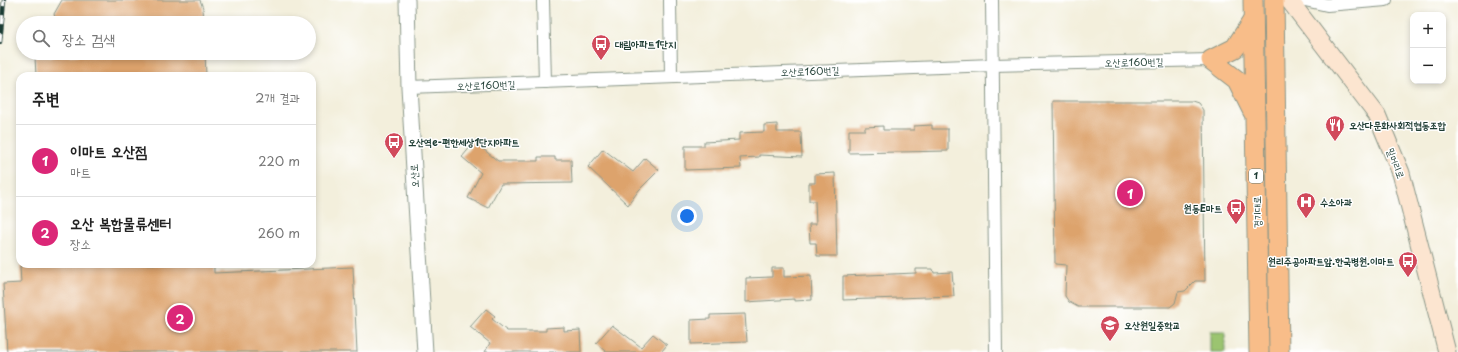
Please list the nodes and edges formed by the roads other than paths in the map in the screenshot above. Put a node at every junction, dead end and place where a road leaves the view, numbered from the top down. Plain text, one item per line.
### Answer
1 (407, 0) edge
2 (543, 0) edge
3 (670, 0) edge
4 (992, 0) edge
5 (1253, 0) edge
6 (1274, 0) edge
7 (1289, 0) edge
8 (1304, 0) edge
9 (1386, 0) edge
10 (1253, 20) junction
11 (1211, 60) junction
12 (993, 65) junction
13 (671, 76) junction
14 (545, 82) junction
15 (409, 87) junction
16 (1255, 116) junction
17 (425, 352) edge
18 (996, 352) edge
19 (1259, 352) edge
20 (1279, 352) edge
21 (1447, 352) edge

1 - 15 street, 오산로
2 - 14 street
3 - 13 street
4 - 12 street
5 - 10 main road, 경기대로 / 1
6 - 20 main road, 경기대로 / 1
7 - 21 main road, 밀머리로
8 - 9 street
10 - 11 main road
10 - 16 main road, 경기대로 / 1
11 - 12 street, 오산로160번길
11 - 16 main road
12 - 13 street, 오산로160번길
12 - 18 street
13 - 14 street, 오산로160번길
14 - 15 street, 오산로160번길
15 - 17 street, 오산로
16 - 19 main road, 경기대로 / 1

